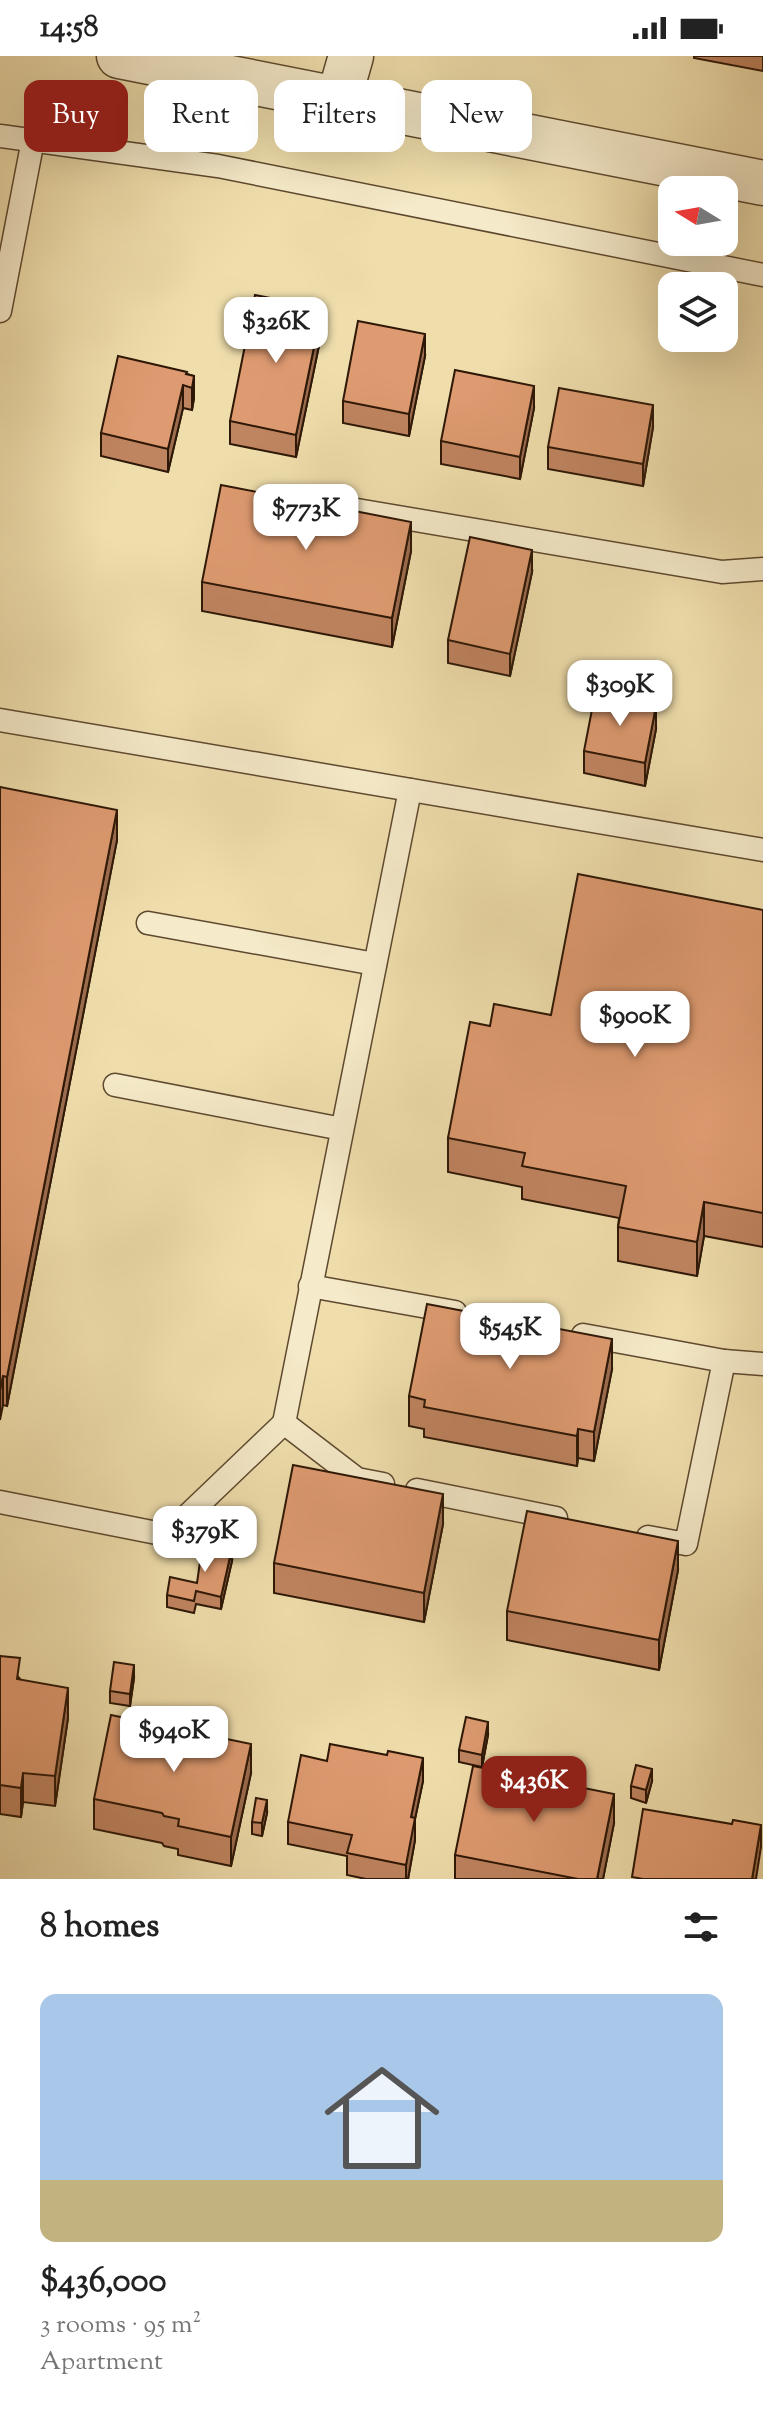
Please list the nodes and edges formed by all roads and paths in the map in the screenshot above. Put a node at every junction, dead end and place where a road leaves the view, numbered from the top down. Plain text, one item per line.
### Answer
1 (119, 56) edge
2 (351, 56) edge
3 (344, 80) edge
4 (274, 86) edge
5 (405, 111) edge
6 (0, 136) edge
7 (24, 139) edge
8 (31, 152) edge
9 (118, 152) edge
10 (763, 183) edge
11 (763, 275) edge
12 (0, 311) edge
13 (259, 494) edge
14 (763, 569) edge
15 (0, 720) edge
16 (410, 790) junction
17 (763, 850) edge
18 (148, 923) dead end
19 (375, 964) junction
20 (115, 1085) dead end
21 (342, 1129) junction
22 (310, 1286) junction
23 (479, 1316) edge
24 (555, 1330) edge
25 (724, 1361) junction
26 (763, 1364) edge
27 (284, 1423) junction
28 (0, 1502) edge
29 (576, 1522) edge
30 (623, 1532) edge

1 - 4 street
2 - 3 street
5 - 10 street
6 - 7 lane
8 - 12 lane
9 - 11 lane
13 - 14 lane
15 - 16 lane
16 - 17 lane
16 - 19 lane
18 - 19 lane
19 - 21 lane
20 - 21 lane
21 - 22 lane
22 - 23 lane
22 - 27 lane
24 - 25 lane
25 - 26 lane
25 - 30 lane
27 - 28 lane
27 - 29 lane

